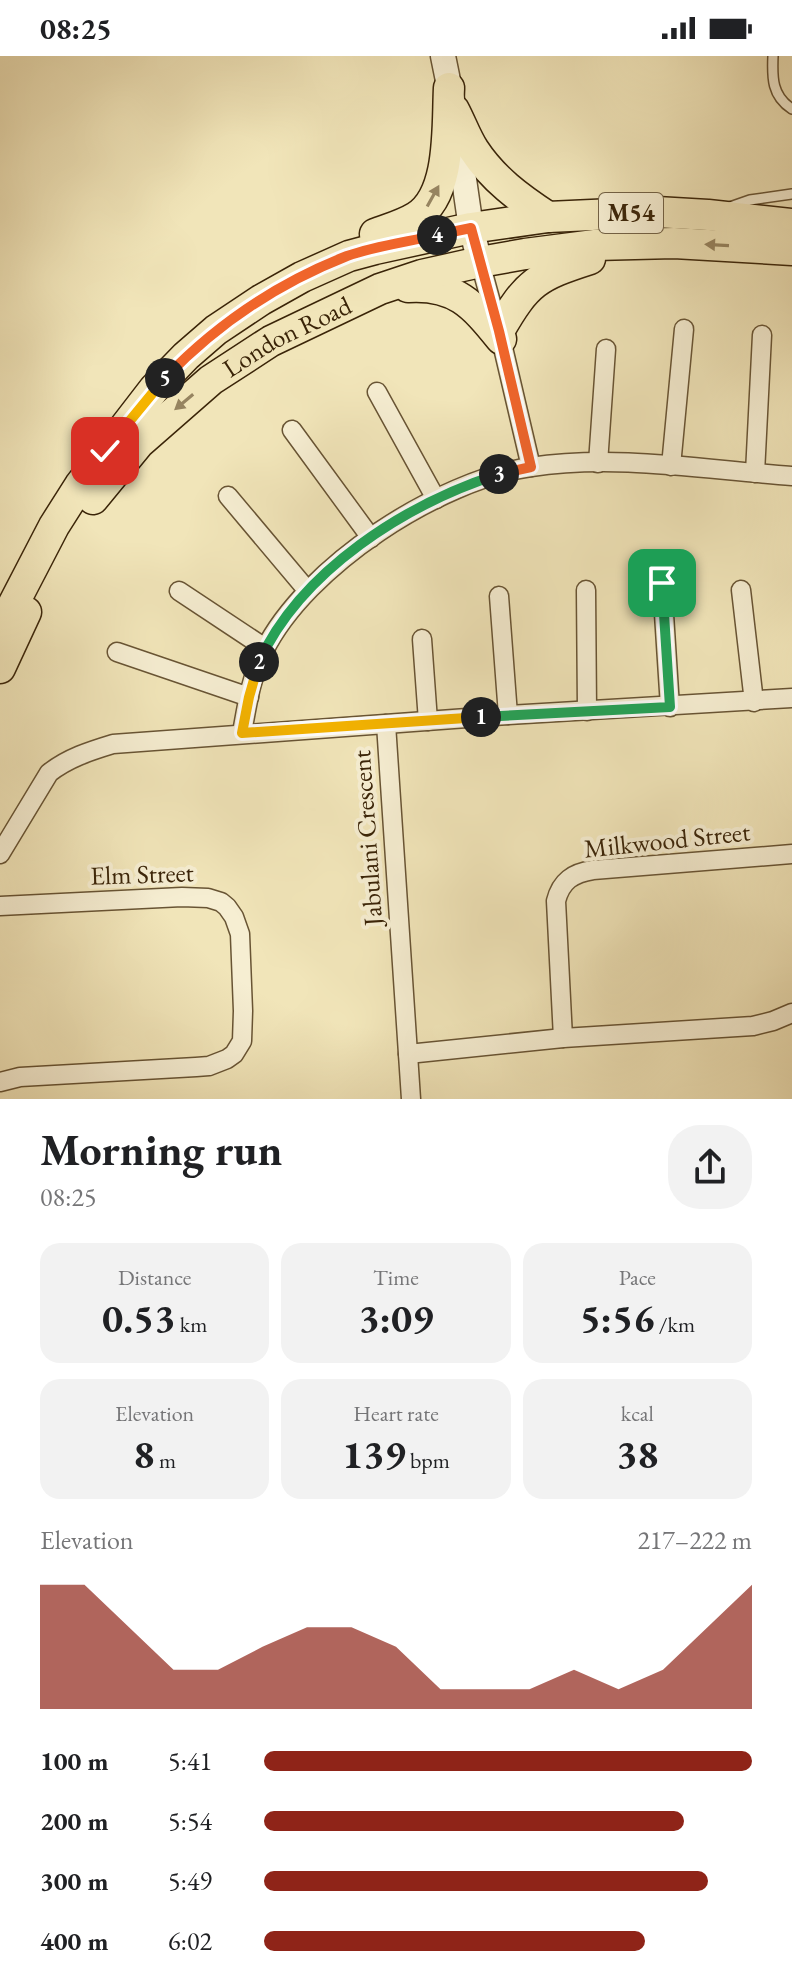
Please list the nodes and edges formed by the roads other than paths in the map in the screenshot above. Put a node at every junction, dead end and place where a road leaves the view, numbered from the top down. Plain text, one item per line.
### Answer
1 (443, 56) edge
2 (773, 56) edge
3 (452, 99) junction
4 (792, 109) edge
5 (792, 194) edge
6 (708, 215) junction
7 (548, 217) junction
8 (792, 224) edge
9 (471, 228) junction
10 (642, 244) junction
11 (792, 250) edge
12 (349, 256) junction
13 (480, 262) junction
14 (380, 289) junction
15 (684, 329) dead end
16 (500, 335) junction
17 (762, 335) dead end
18 (606, 349) dead end
19 (377, 392) dead end
20 (292, 430) dead end
21 (598, 463) junction
22 (671, 466) junction
23 (531, 467) junction
24 (755, 473) junction
25 (792, 476) edge
26 (228, 496) dead end
27 (436, 499) junction
28 (371, 538) junction
29 (662, 583) dead end
30 (307, 590) junction
31 (586, 590) dead end
32 (741, 590) dead end
33 (179, 591) dead end
34 (499, 596) dead end
35 (0, 630) edge
36 (422, 639) dead end
37 (265, 648) junction
38 (117, 652) dead end
39 (0, 668) edge
40 (249, 697) junction
41 (792, 698) edge
42 (754, 702) junction
43 (670, 707) junction
44 (587, 711) junction
45 (508, 715) junction
46 (428, 721) junction
47 (386, 724) junction
48 (242, 733) junction
49 (0, 854) edge
50 (792, 854) edge
51 (0, 906) edge
52 (792, 1013) edge
53 (563, 1038) junction
54 (408, 1054) junction
55 (0, 1082) edge
56 (411, 1099) edge

1 - 3 street
2 - 4 lane
3 - 7 main road
3 - 9 street
12 -> 3 main road
5 - 6 lane
6 - 7 main road, London Road / M54
6 - 8 main road, London Road / M54
7 - 9 main road, London Road / M54
9 - 12 main road, London Road / M54
9 - 13 street
11 -> 10 main road, London Road / M54
10 - 13 main road, London Road / M54
10 - 16 main road
12 - 35 main road, London Road / M54
13 - 14 main road, London Road / M54
13 - 16 street
14 - 16 main road
14 -> 39 main road, London Road / M54
15 - 22 street
16 - 23 street
17 - 24 street
18 - 21 street
19 - 27 street
20 - 28 street
21 - 22 street
21 - 23 street
22 - 24 street
23 - 27 street
24 - 25 street
26 - 30 street
27 - 28 street
28 - 30 street
29 - 43 street
30 - 37 street
31 - 44 street
32 - 42 street
33 - 37 street
34 - 45 street
36 - 46 street
37 - 40 street
38 - 40 street
40 - 48 street
41 - 42 street
42 - 43 street
43 - 44 street
44 - 45 street
45 - 46 street
46 - 47 street
47 - 48 street, Jabulani Crescent
47 - 54 street, Jabulani Crescent
48 - 49 street, Jabulani Crescent
50 - 53 street, Milkwood Street
51 - 55 street, Elm Street
52 - 53 street
53 - 54 street
54 - 56 street, Jabulani Crescent

